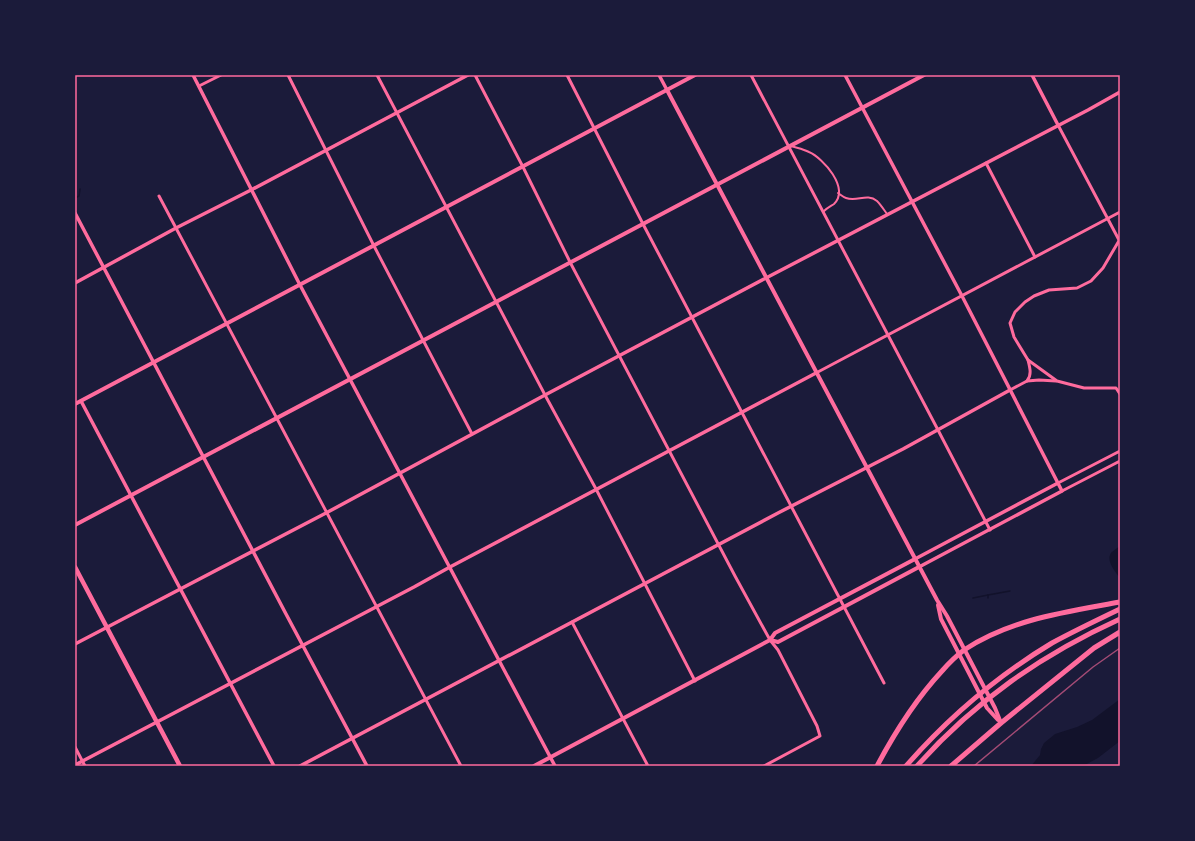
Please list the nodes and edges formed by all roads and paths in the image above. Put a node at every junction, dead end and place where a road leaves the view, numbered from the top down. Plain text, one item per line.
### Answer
1 (193, 75) edge
2 (221, 75) edge
3 (288, 75) edge
4 (377, 75) edge
5 (468, 75) edge
6 (475, 75) edge
7 (567, 75) edge
8 (659, 75) edge
9 (695, 75) edge
10 (751, 75) edge
11 (845, 75) edge
12 (924, 75) edge
13 (1032, 75) edge
14 (199, 86) junction
15 (667, 90) junction
16 (1120, 92) edge
17 (862, 108) junction
18 (396, 113) junction
19 (1058, 125) junction
20 (594, 129) junction
21 (789, 146) junction
22 (326, 150) junction
23 (986, 163) junction
24 (523, 167) junction
25 (717, 185) junction
26 (252, 190) junction
27 (838, 193) junction
28 (159, 196) dead end
29 (912, 201) junction
30 (446, 207) junction
31 (824, 211) junction
32 (1120, 212) edge
33 (75, 213) edge
34 (887, 214) junction
35 (1108, 219) junction
36 (643, 224) junction
37 (176, 228) junction
38 (1120, 239) edge
39 (839, 240) junction
40 (374, 246) junction
41 (1035, 257) junction
42 (570, 262) junction
43 (104, 267) junction
44 (766, 278) junction
45 (75, 283) edge
46 (300, 285) junction
47 (962, 296) junction
48 (496, 301) junction
49 (692, 318) junction
50 (226, 324) junction
51 (889, 335) junction
52 (423, 340) junction
53 (619, 356) junction
54 (1028, 360) junction
55 (154, 362) junction
56 (816, 373) junction
57 (350, 378) junction
58 (1027, 381) junction
59 (1057, 381) junction
60 (1010, 390) junction
61 (1120, 394) edge
62 (545, 395) junction
63 (81, 401) junction
64 (75, 404) edge
65 (742, 412) junction
66 (276, 418) junction
67 (938, 430) junction
68 (472, 434) junction
69 (669, 450) junction
70 (1120, 451) edge
71 (204, 457) junction
72 (1120, 461) edge
73 (865, 467) junction
74 (400, 473) junction
75 (1058, 483) junction
76 (596, 489) junction
77 (1062, 491) junction
78 (131, 496) junction
79 (792, 506) junction
80 (326, 513) junction
81 (985, 521) junction
82 (75, 525) edge
83 (990, 530) junction
84 (719, 544) junction
85 (253, 552) junction
86 (915, 559) junction
87 (75, 567) edge
88 (450, 567) junction
89 (919, 567) junction
90 (645, 584) junction
91 (180, 589) junction
92 (840, 598) junction
93 (937, 600) junction
94 (1120, 602) edge
95 (844, 606) junction
96 (376, 607) junction
97 (1120, 609) edge
98 (1120, 619) edge
99 (572, 622) junction
100 (107, 628) junction
101 (1120, 632) edge
102 (770, 640) junction
103 (75, 644) edge
104 (302, 646) junction
105 (964, 650) junction
106 (959, 654) junction
107 (500, 660) junction
108 (695, 680) junction
109 (884, 683) dead end
110 (230, 684) junction
111 (426, 700) junction
112 (623, 718) junction
113 (157, 722) junction
114 (1001, 723) junction
115 (352, 738) junction
116 (75, 747) edge
117 (551, 757) junction
118 (82, 761) junction
119 (75, 765) edge
120 (85, 766) edge
121 (180, 766) edge
122 (274, 766) edge
123 (300, 766) edge
124 (367, 766) edge
125 (461, 766) edge
126 (534, 766) edge
127 (556, 766) edge
128 (648, 766) edge
129 (764, 766) edge
130 (877, 766) edge
131 (906, 766) edge
132 (917, 766) edge
133 (951, 766) edge

1 - 14 street
2 - 14 street
3 - 22 street
4 - 18 street
5 - 18 street
6 - 24 street
7 - 20 street
8 - 15 street
9 - 15 main road
10 - 21 street
11 - 17 street
12 - 17 main road
13 - 19 street
14 - 26 street
15 - 20 main road
15 - 25 main road
16 - 19 street
17 - 21 main road
17 - 29 street
18 - 22 street
18 - 30 street
19 - 23 street
19 - 35 street
20 - 24 main road
20 - 36 street
21 - 25 main road
21 - 27 street
21 - 31 street
22 - 26 street
22 - 40 street
23 - 29 street
23 - 41 street
24 - 30 main road
24 - 42 street
25 - 36 main road
25 - 44 main road
26 - 37 street
26 - 46 street
27 - 31 street
27 - 34 street
28 - 37 street
29 - 34 street
29 - 47 street
30 - 40 main road
30 - 48 street
31 - 39 street
32 - 35 street
33 - 43 street
34 - 39 street
35 - 38 street
35 - 41 street
36 - 42 main road
36 - 49 street
37 - 43 street
37 - 50 street
38 - 54 street
39 - 44 street
39 - 51 street
40 - 46 main road
40 - 52 street
41 - 47 street
42 - 48 main road
42 - 53 street
43 - 45 street
43 - 55 street
44 - 49 street
44 - 56 main road
46 - 50 main road
46 - 57 street
47 - 51 street
47 - 60 street
48 - 52 main road
48 - 62 street
49 - 53 street
49 - 65 street
50 - 55 main road
50 - 66 street
51 - 56 street
51 - 67 street
52 - 57 main road
52 - 68 street
53 - 62 street
53 - 69 street
54 - 58 street
54 - 59 street
55 - 63 main road
55 - 71 street
56 - 65 street
56 - 73 main road
57 - 66 main road
57 - 74 street
58 - 59 street
58 - 60 street
59 - 61 street
60 - 67 street
60 - 75 street
62 - 68 street
62 - 76 street
63 - 64 main road
63 - 78 street
65 - 69 street
65 - 79 street
66 - 71 main road
66 - 80 street
67 - 73 street
67 - 81 street
68 - 74 street
69 - 76 street
69 - 84 street
70 - 75 street
71 - 78 main road
71 - 85 street
72 - 77 street
73 - 79 street
73 - 86 main road
74 - 80 street
74 - 88 street
75 - 77 street
75 - 81 street
76 - 88 street
76 - 90 street
77 - 83 street
78 - 82 main road
78 - 91 street
79 - 84 street
79 - 92 street
80 - 85 street
80 - 96 street
81 - 83 street
81 - 86 street
83 - 89 street
84 - 90 street
84 - 102 street
85 - 91 street
85 - 104 street
86 - 89 main road
86 - 92 main road
87 - 100 main road
88 - 96 street
88 - 107 street
89 - 93 main road
89 - 95 main road
90 - 99 street
90 - 108 street
91 - 100 street
91 - 110 street
92 - 95 street
92 - 102 main road
93 - 105 main road
93 - 106 main road
94 - 105 highway
95 - 102 main road
95 - 109 street
96 - 104 street
96 - 111 street
97 - 131 highway
98 - 132 highway
99 - 107 street
99 - 112 street
100 - 103 street
100 - 113 main road
101 - 114 highway
102 - 108 main road
102 - 129 street
104 - 110 street
104 - 115 street
105 - 106 highway
105 - 114 main road
106 - 114 main road
106 - 130 highway
107 - 111 street
107 - 117 street
108 - 112 main road
110 - 113 street
110 - 122 street
111 - 115 street
111 - 125 street
112 - 117 main road
112 - 128 street
113 - 118 street
113 - 121 main road
114 - 133 highway
115 - 123 street
115 - 124 street
116 - 118 street
117 - 126 main road
117 - 127 street
118 - 119 street
118 - 120 street

